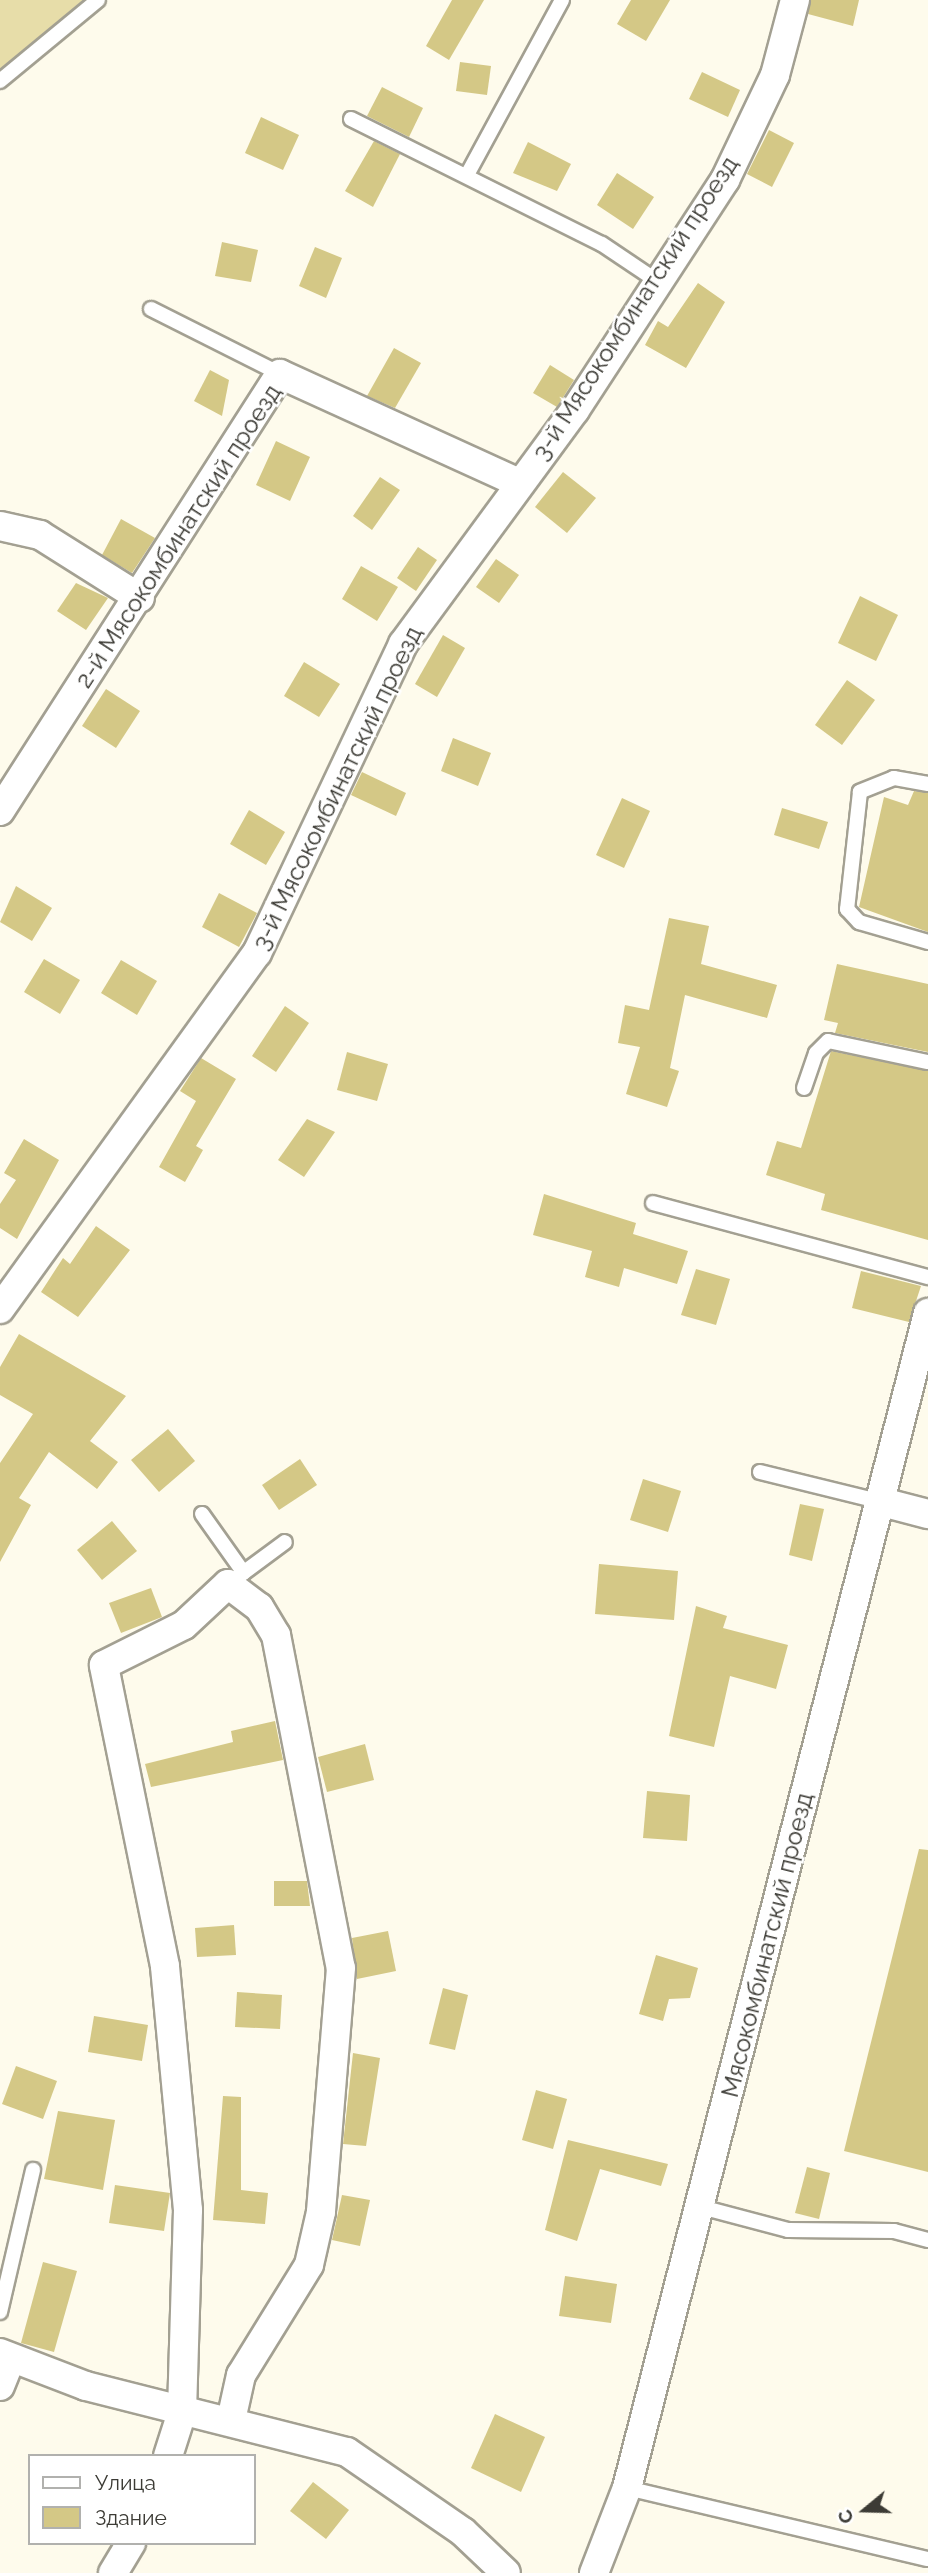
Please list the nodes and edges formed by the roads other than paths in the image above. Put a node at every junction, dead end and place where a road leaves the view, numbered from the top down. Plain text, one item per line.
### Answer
1 (98, 0) edge
2 (562, 0) edge
3 (795, 0) edge
4 (0, 81) edge
5 (351, 119) dead end
6 (467, 175) junction
7 (657, 281) junction
8 (151, 309) dead end
9 (280, 374) junction
10 (519, 484) junction
11 (0, 526) edge
12 (140, 598) junction
13 (928, 784) edge
14 (0, 811) edge
15 (928, 942) edge
16 (928, 1062) edge
17 (804, 1088) dead end
18 (653, 1203) dead end
19 (928, 1277) edge
20 (0, 1309) edge
21 (928, 1313) edge
22 (760, 1472) dead end
23 (878, 1501) junction
24 (202, 1514) dead end
25 (928, 1514) edge
26 (285, 1542) dead end
27 (236, 1578) junction
28 (33, 2170) dead end
29 (701, 2207) junction
30 (928, 2240) edge
31 (0, 2312) edge
32 (5, 2356) edge
33 (0, 2386) edge
34 (182, 2412) junction
35 (231, 2420) junction
36 (169, 2454) edge
37 (627, 2488) junction
38 (130, 2545) edge
39 (928, 2559) edge
40 (113, 2573) edge
41 (506, 2573) edge
42 (594, 2573) edge

1 - 4 lane
2 - 6 lane
3 - 7 street, 3-й Мясокомбинатский проезд
5 - 6 lane
6 - 7 lane
7 - 10 street, 3-й Мясокомбинатский проезд
8 - 9 lane
9 - 10 street, 2-й Мясокомбинатский проезд
9 - 12 street, 2-й Мясокомбинатский проезд
10 - 20 street, 3-й Мясокомбинатский проезд
11 - 12 street
12 - 14 street, 2-й Мясокомбинатский проезд
13 - 15 lane
16 - 17 lane
18 - 19 lane
21 - 23 street, Мясокомбинатский проезд
22 - 23 lane
23 - 25 street
23 - 29 street, Мясокомбинатский проезд
24 - 27 lane
26 - 27 lane
27 - 34 street
27 - 35 street
28 - 31 lane
29 - 30 lane
29 - 37 street, Мясокомбинатский проезд
32 - 33 street
32 - 34 street
34 - 35 street
34 - 36 street
35 - 41 street
37 - 39 lane
37 - 42 street, Мясокомбинатский проезд
38 - 40 street

